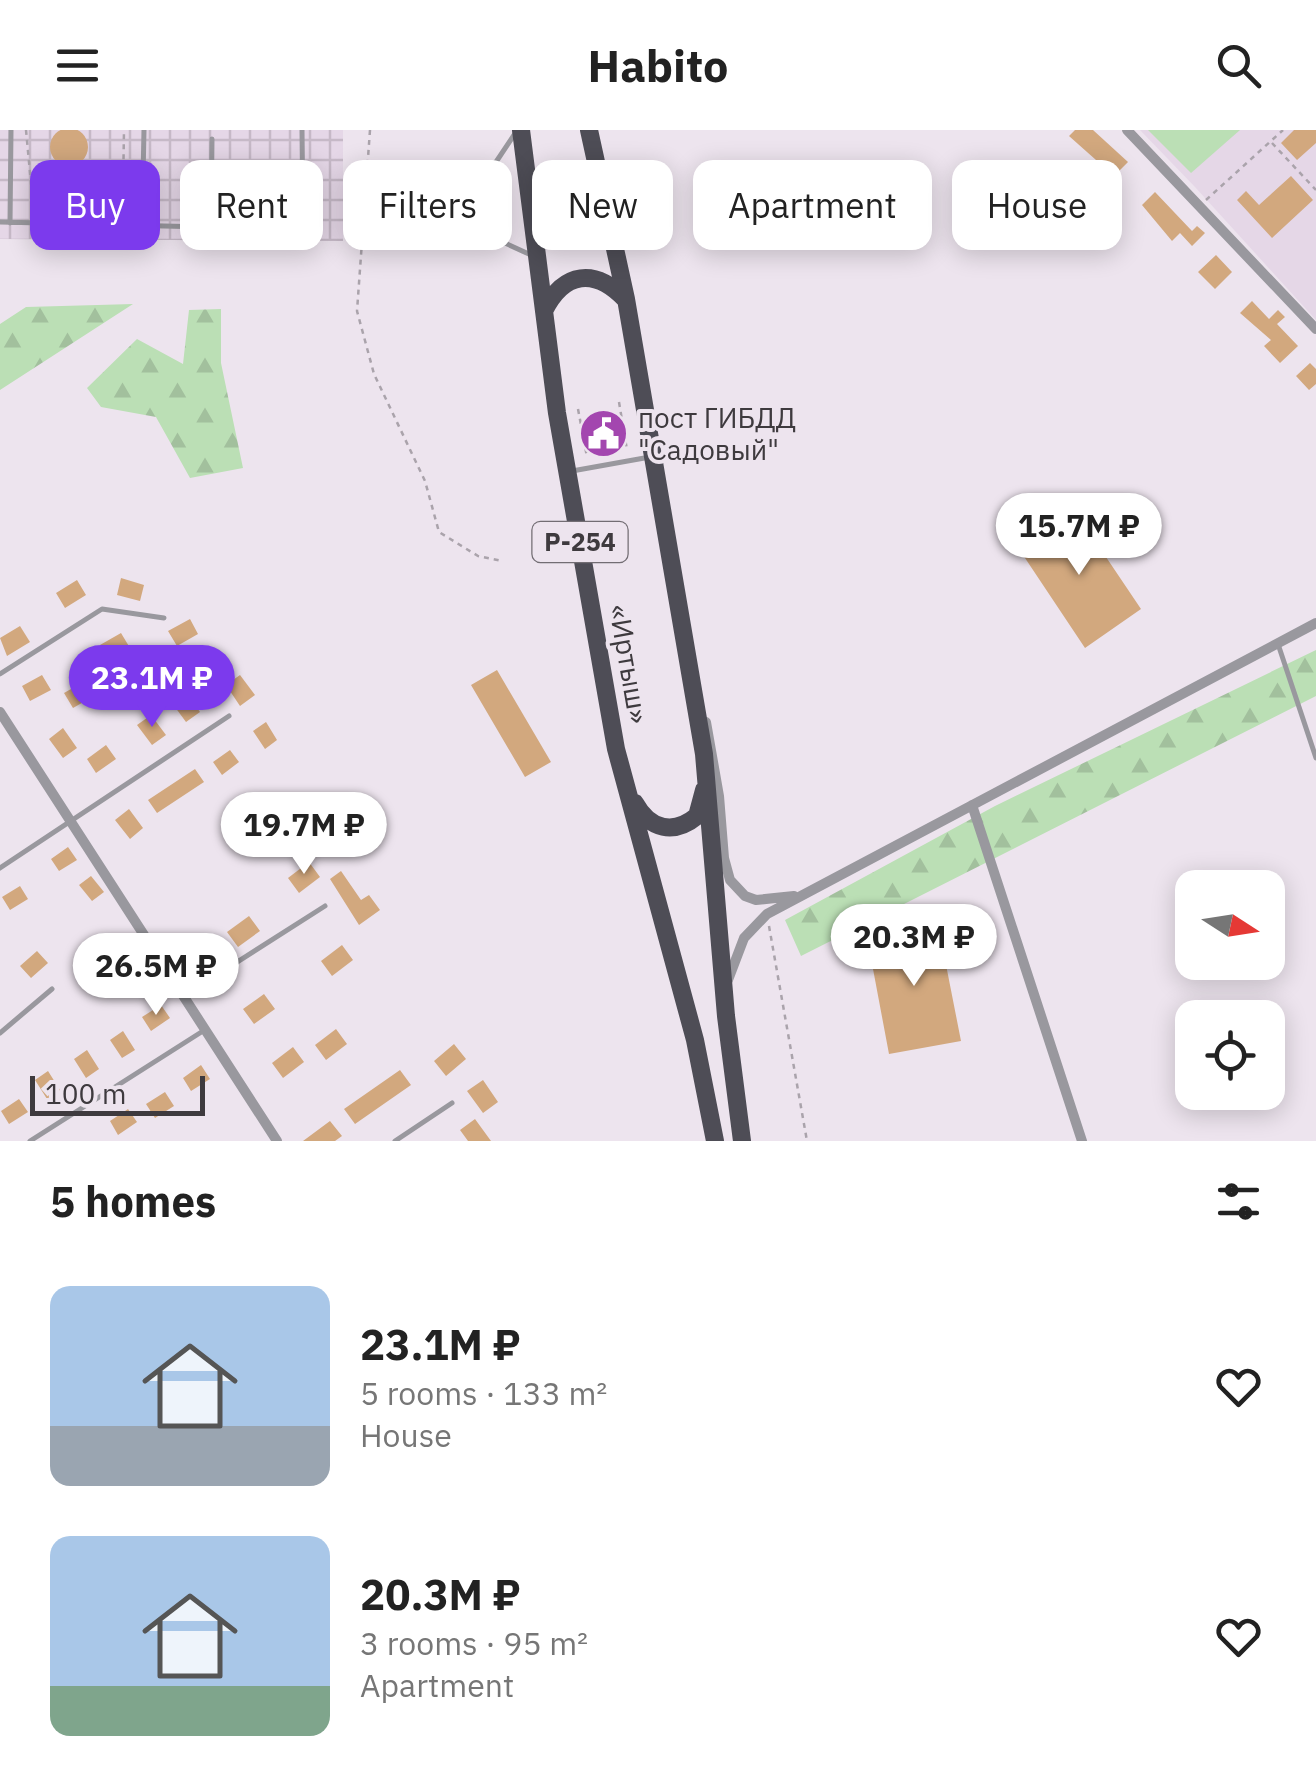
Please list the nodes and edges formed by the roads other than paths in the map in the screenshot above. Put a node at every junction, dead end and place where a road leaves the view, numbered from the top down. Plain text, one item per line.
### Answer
1 (10, 130) edge
2 (144, 130) edge
3 (302, 130) edge
4 (519, 130) edge
5 (590, 130) edge
6 (1126, 130) edge
7 (212, 139) dead end
8 (143, 160) edge
9 (212, 160) edge
10 (302, 160) edge
11 (497, 160) edge
12 (0, 222) edge
13 (10, 223) junction
14 (30, 223) edge
15 (512, 246) edge
16 (536, 257) junction
17 (626, 300) junction
18 (543, 313) junction
19 (1316, 329) edge
20 (653, 456) junction
21 (567, 472) junction
22 (164, 618) dead end
23 (1316, 623) edge
24 (1278, 644) junction
25 (687, 650) junction
26 (0, 674) edge
27 (0, 712) edge
28 (229, 716) dead end
29 (704, 754) junction
30 (1316, 758) edge
31 (622, 770) junction
32 (972, 805) junction
33 (68, 820) junction
34 (0, 868) edge
35 (810, 893) junction
36 (325, 906) dead end
37 (52, 989) dead end
38 (184, 996) junction
39 (726, 1016) junction
40 (206, 1029) junction
41 (0, 1033) edge
42 (452, 1103) dead end
43 (30, 1141) edge
44 (278, 1141) edge
45 (395, 1141) edge
46 (715, 1141) edge
47 (742, 1141) edge
48 (1082, 1141) edge

1 - 13 lane
2 - 8 lane
3 - 10 lane
4 - 11 lane
4 - 16 highway, «Иртыш» / Р-254
5 - 17 highway, Р-254
6 - 19 street
7 - 9 lane
12 - 13 lane
13 - 14 lane
15 - 16 lane
16 - 18 highway, «Иртыш» / Р-254
17 - 18 highway
17 - 20 highway, Р-254
18 - 21 highway, «Иртыш» / Р-254
20 - 21 lane
20 - 25 highway, Р-254
21 - 31 highway, «Иртыш» / Р-254
22 - 26 lane
23 - 24 street
24 - 30 lane
24 - 32 street
25 - 29 highway, Р-254
25 - 35 street
27 - 33 street
28 - 33 lane
29 - 31 highway
29 - 39 highway, Р-254
31 - 46 highway, «Иртыш» / Р-254
32 - 35 street
32 - 48 street
33 - 34 lane
33 - 38 street
35 - 39 street
36 - 38 lane
37 - 41 lane
38 - 40 street
39 - 47 highway, Р-254
40 - 43 lane
40 - 44 street
42 - 45 lane

